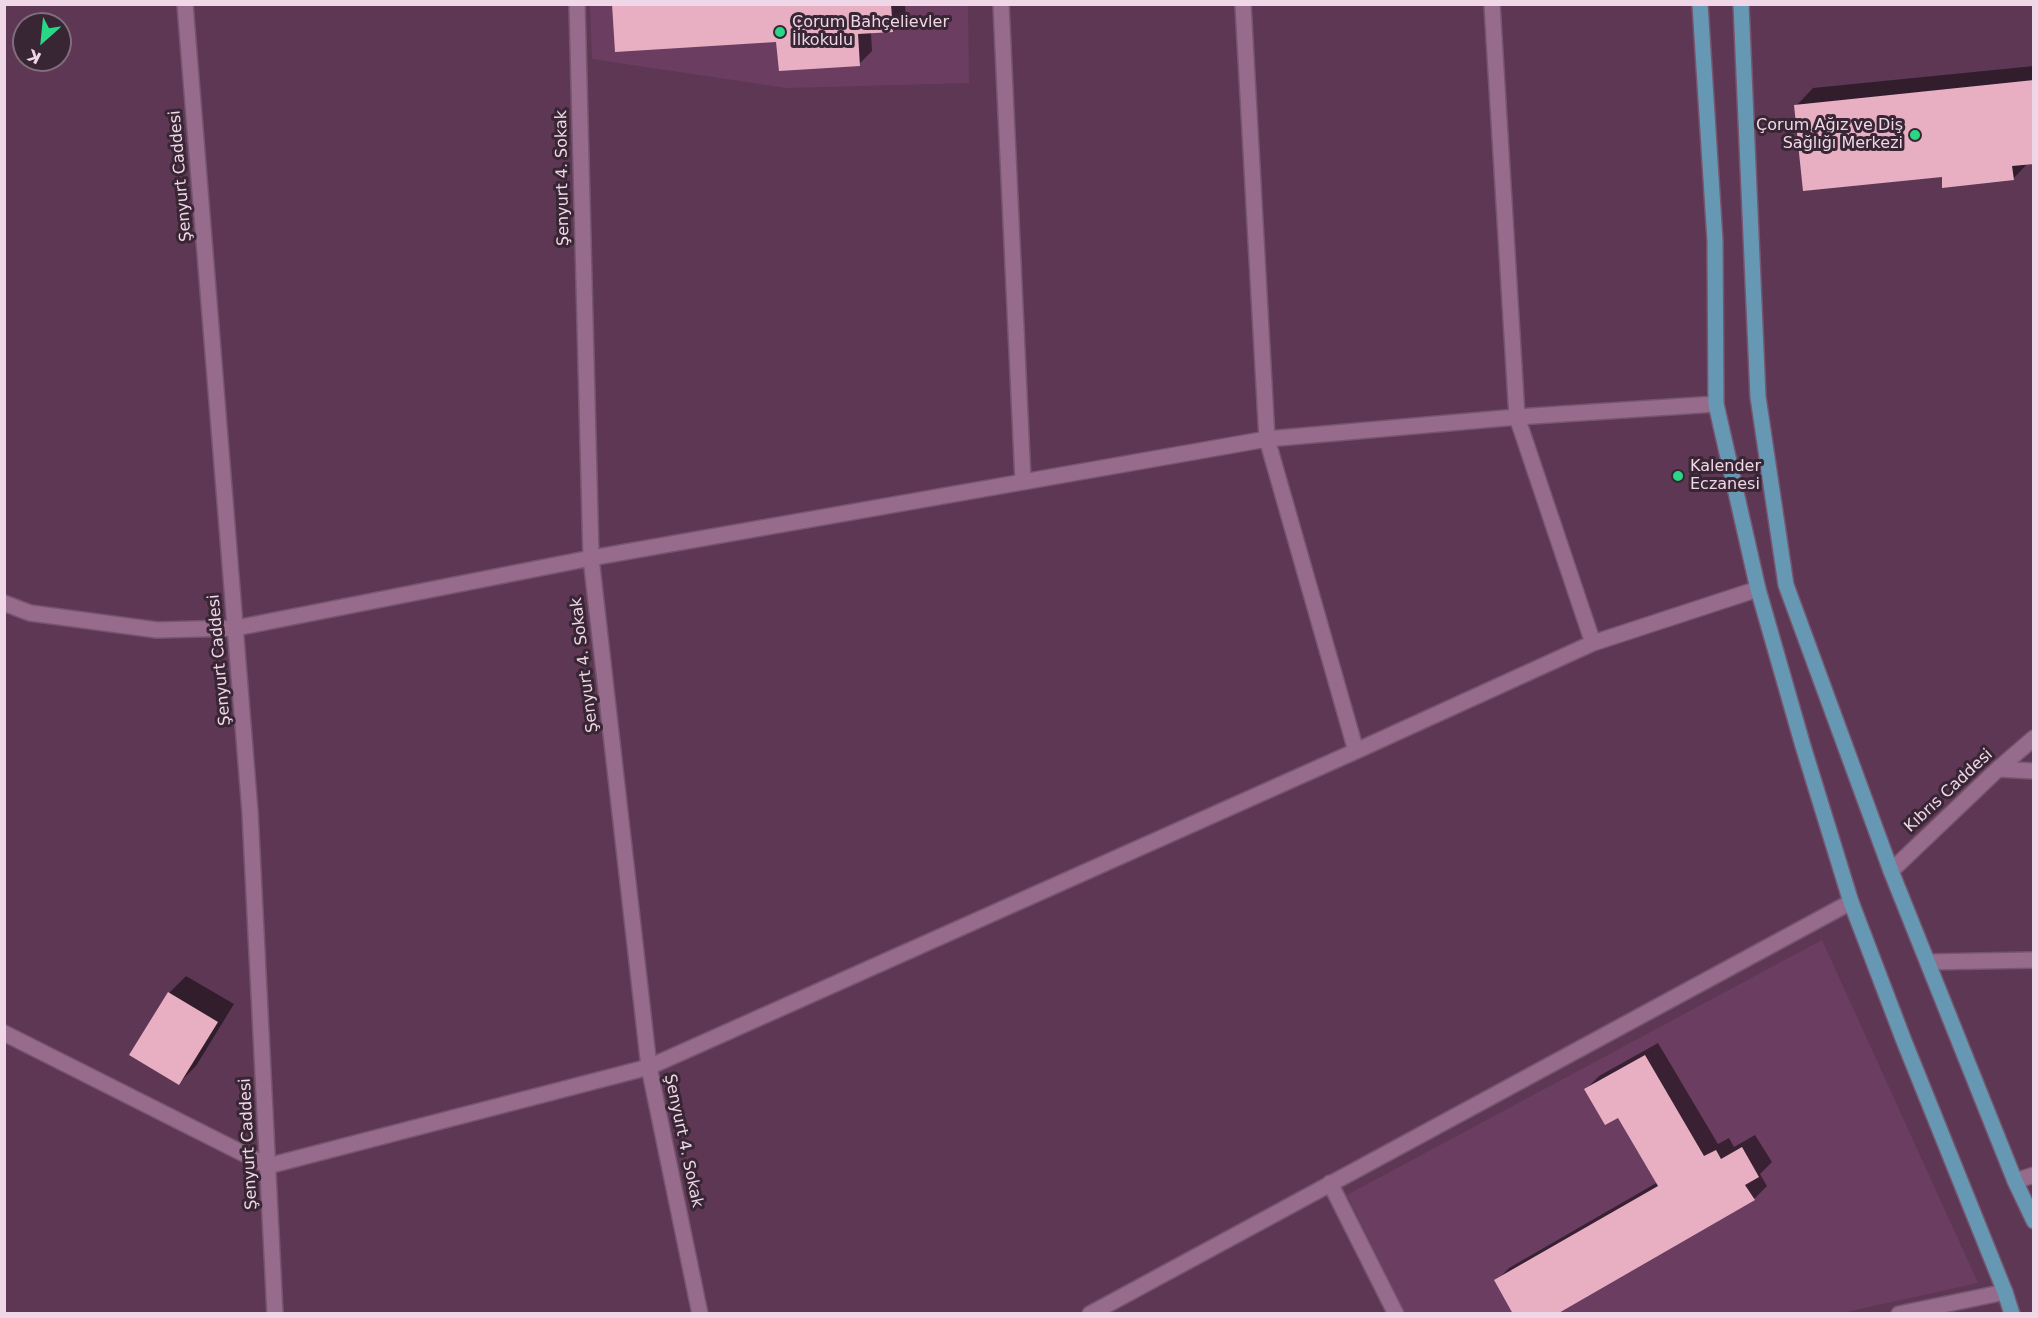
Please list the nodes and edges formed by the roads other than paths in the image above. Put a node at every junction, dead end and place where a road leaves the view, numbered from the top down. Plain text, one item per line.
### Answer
1 (185, 4) edge
2 (577, 4) edge
3 (1001, 4) edge
4 (1243, 4) edge
5 (1492, 4) edge
6 (1700, 4) edge
7 (1741, 4) edge
8 (1716, 404) junction
9 (1517, 417) junction
10 (1267, 439) junction
11 (1023, 481) junction
12 (591, 558) junction
13 (1758, 589) junction
14 (4, 603) edge
15 (236, 628) junction
16 (1593, 643) junction
17 (2034, 738) edge
18 (1356, 751) junction
19 (1998, 769) junction
20 (2034, 771) edge
21 (1891, 871) junction
22 (1851, 902) junction
23 (2034, 960) edge
24 (1928, 962) junction
25 (4, 1033) edge
26 (649, 1066) junction
27 (268, 1166) junction
28 (2034, 1175) edge
29 (2015, 1181) junction
30 (1330, 1183) junction
31 (2034, 1221) edge
32 (2005, 1292) junction
33 (275, 1314) edge
34 (700, 1314) edge
35 (1090, 1314) edge
36 (1396, 1314) edge
37 (1899, 1314) edge
38 (2012, 1314) edge

1 - 15 street, Şenyurt Caddesi
2 - 12 street, Şenyurt 4. Sokak
3 - 11 street
4 - 10 street
5 - 9 street
6 - 8 main road
7 - 21 main road
8 - 9 street
8 - 13 main road
9 - 10 street
9 - 16 street
10 - 11 street
10 - 18 street
11 - 12 street
12 - 15 street
12 - 26 street, Şenyurt 4. Sokak
13 - 16 street
13 - 22 main road
14 - 15 street
15 - 27 street, Şenyurt Caddesi
16 - 18 street
17 - 19 street, Kıbrıs Caddesi
18 - 26 street
19 - 20 street
19 - 21 street, Kıbrıs Caddesi
21 - 24 main road
22 - 30 street
22 - 32 main road
23 - 24 street
24 - 29 main road
25 - 27 street
26 - 27 street
26 - 34 street, Şenyurt 4. Sokak
27 - 33 street, Şenyurt Caddesi
28 - 29 street
29 - 31 main road
30 - 35 street
30 - 36 street
32 - 37 street
32 - 38 main road

